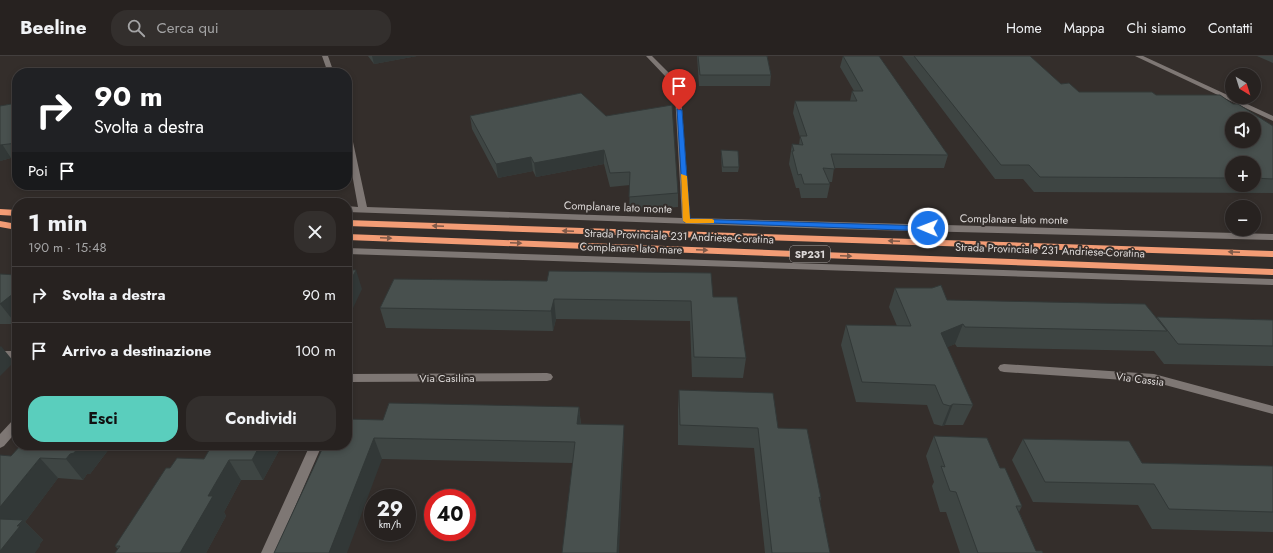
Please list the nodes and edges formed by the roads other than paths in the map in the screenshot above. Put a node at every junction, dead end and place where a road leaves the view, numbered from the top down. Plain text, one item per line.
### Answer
1 (325, 56) edge
2 (649, 56) edge
3 (1138, 56) edge
4 (329, 68) edge
5 (1273, 119) edge
6 (352, 144) edge
7 (352, 209) edge
8 (363, 209) junction
9 (0, 212) edge
10 (12, 213) edge
11 (686, 221) junction
12 (0, 224) edge
13 (352, 224) edge
14 (12, 225) edge
15 (352, 237) edge
16 (1273, 237) edge
17 (352, 251) edge
18 (1273, 254) edge
19 (1273, 272) edge
20 (1273, 282) edge
21 (0, 355) edge
22 (12, 355) edge
23 (1004, 368) dead end
24 (547, 377) dead end
25 (352, 378) edge
26 (1272, 411) edge
27 (12, 429) edge
28 (0, 443) edge
29 (314, 450) edge
30 (268, 553) edge

1 - 4 street
2 - 11 street
3 - 5 street
6 - 8 street
7 - 8 street, Complanare lato monte
8 - 11 street, Complanare lato monte
9 - 10 highway
11 - 16 street, Complanare lato monte
12 - 14 highway
18 -> 13 highway, Strada Provinciale 231 Andriese-Coratina / SP231
15 -> 19 highway, Strada Provinciale 231 Andriese-Coratina / SP231
17 - 20 street, Complanare lato mare
21 - 22 street
23 - 26 street, Via Cassia
24 - 25 street, Via Casilina
27 - 28 street
29 - 30 street

